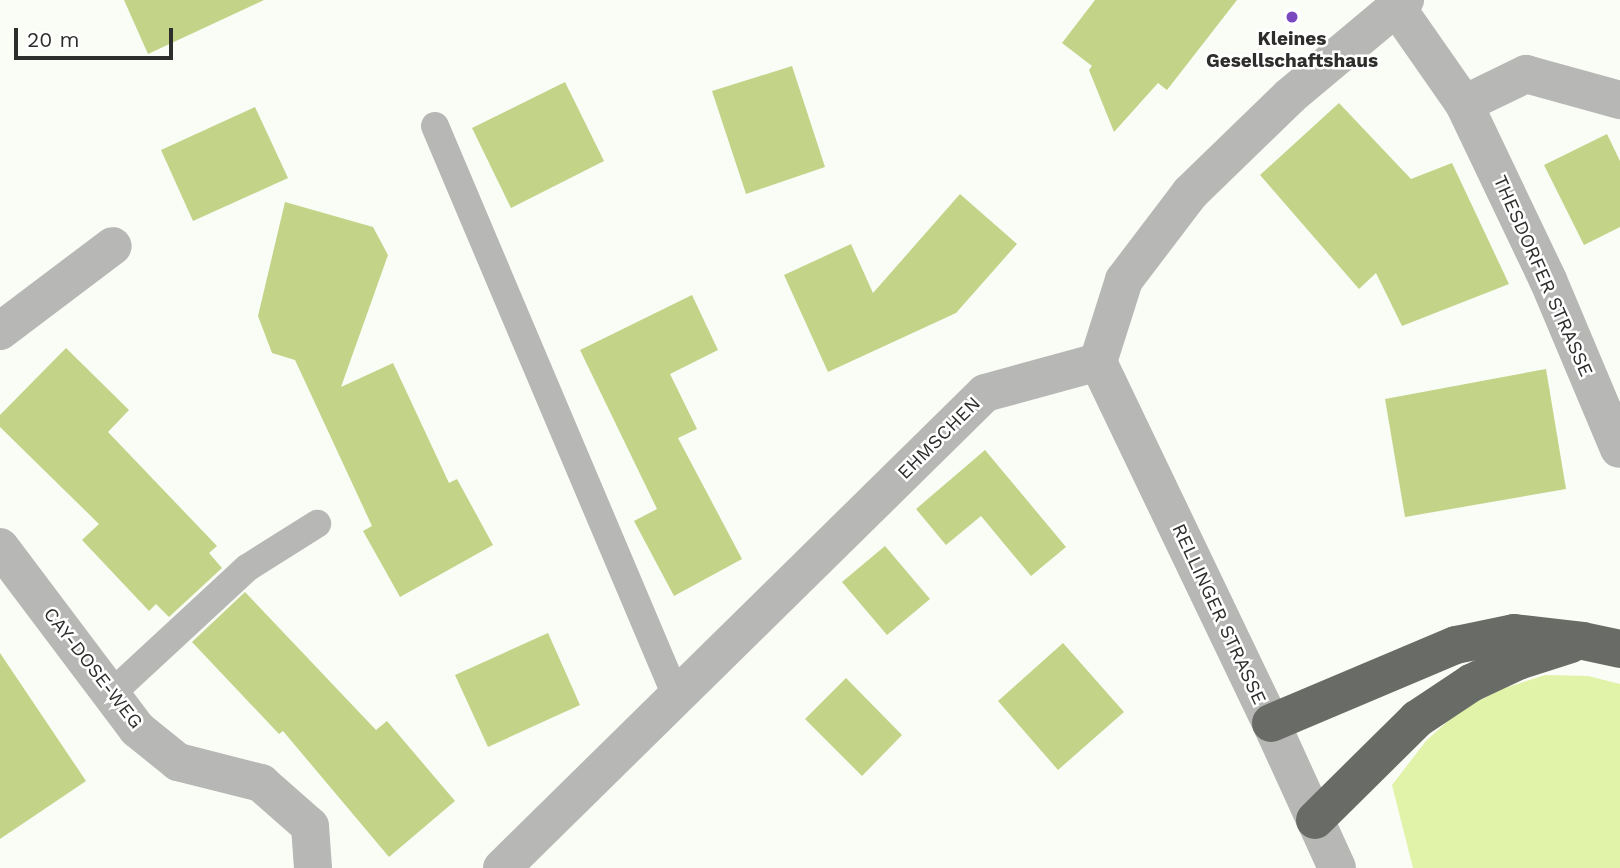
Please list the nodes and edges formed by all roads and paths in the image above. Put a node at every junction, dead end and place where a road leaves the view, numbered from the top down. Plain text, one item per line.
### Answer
1 (1401, 4) edge
2 (1620, 100) edge
3 (1464, 104) junction
4 (435, 126) dead end
5 (113, 246) dead end
6 (0, 331) edge
7 (1098, 362) junction
8 (1619, 449) edge
9 (317, 524) dead end
10 (0, 547) edge
11 (1583, 641) junction
12 (1620, 649) edge
13 (111, 693) junction
14 (677, 698) junction
15 (1271, 723) junction
16 (1315, 820) junction
17 (313, 868) edge
18 (502, 868) edge
19 (1337, 868) edge

1 - 3 street, THESDORFER STRASSE
1 - 7 street
2 - 3 street
3 - 8 street, THESDORFER STRASSE
4 - 14 lane
5 - 6 street
7 - 14 street, EHMSCHEN
7 - 15 street, RELLINGER STRASSE
9 - 13 lane
10 - 13 street, CAY-DOSE-WEG
11 - 12 highway
11 - 15 highway
11 - 16 highway
13 - 17 street, CAY-DOSE-WEG
14 - 18 street, EHMSCHEN
15 - 16 street, RELLINGER STRASSE
16 - 19 street, RELLINGER STRASSE

